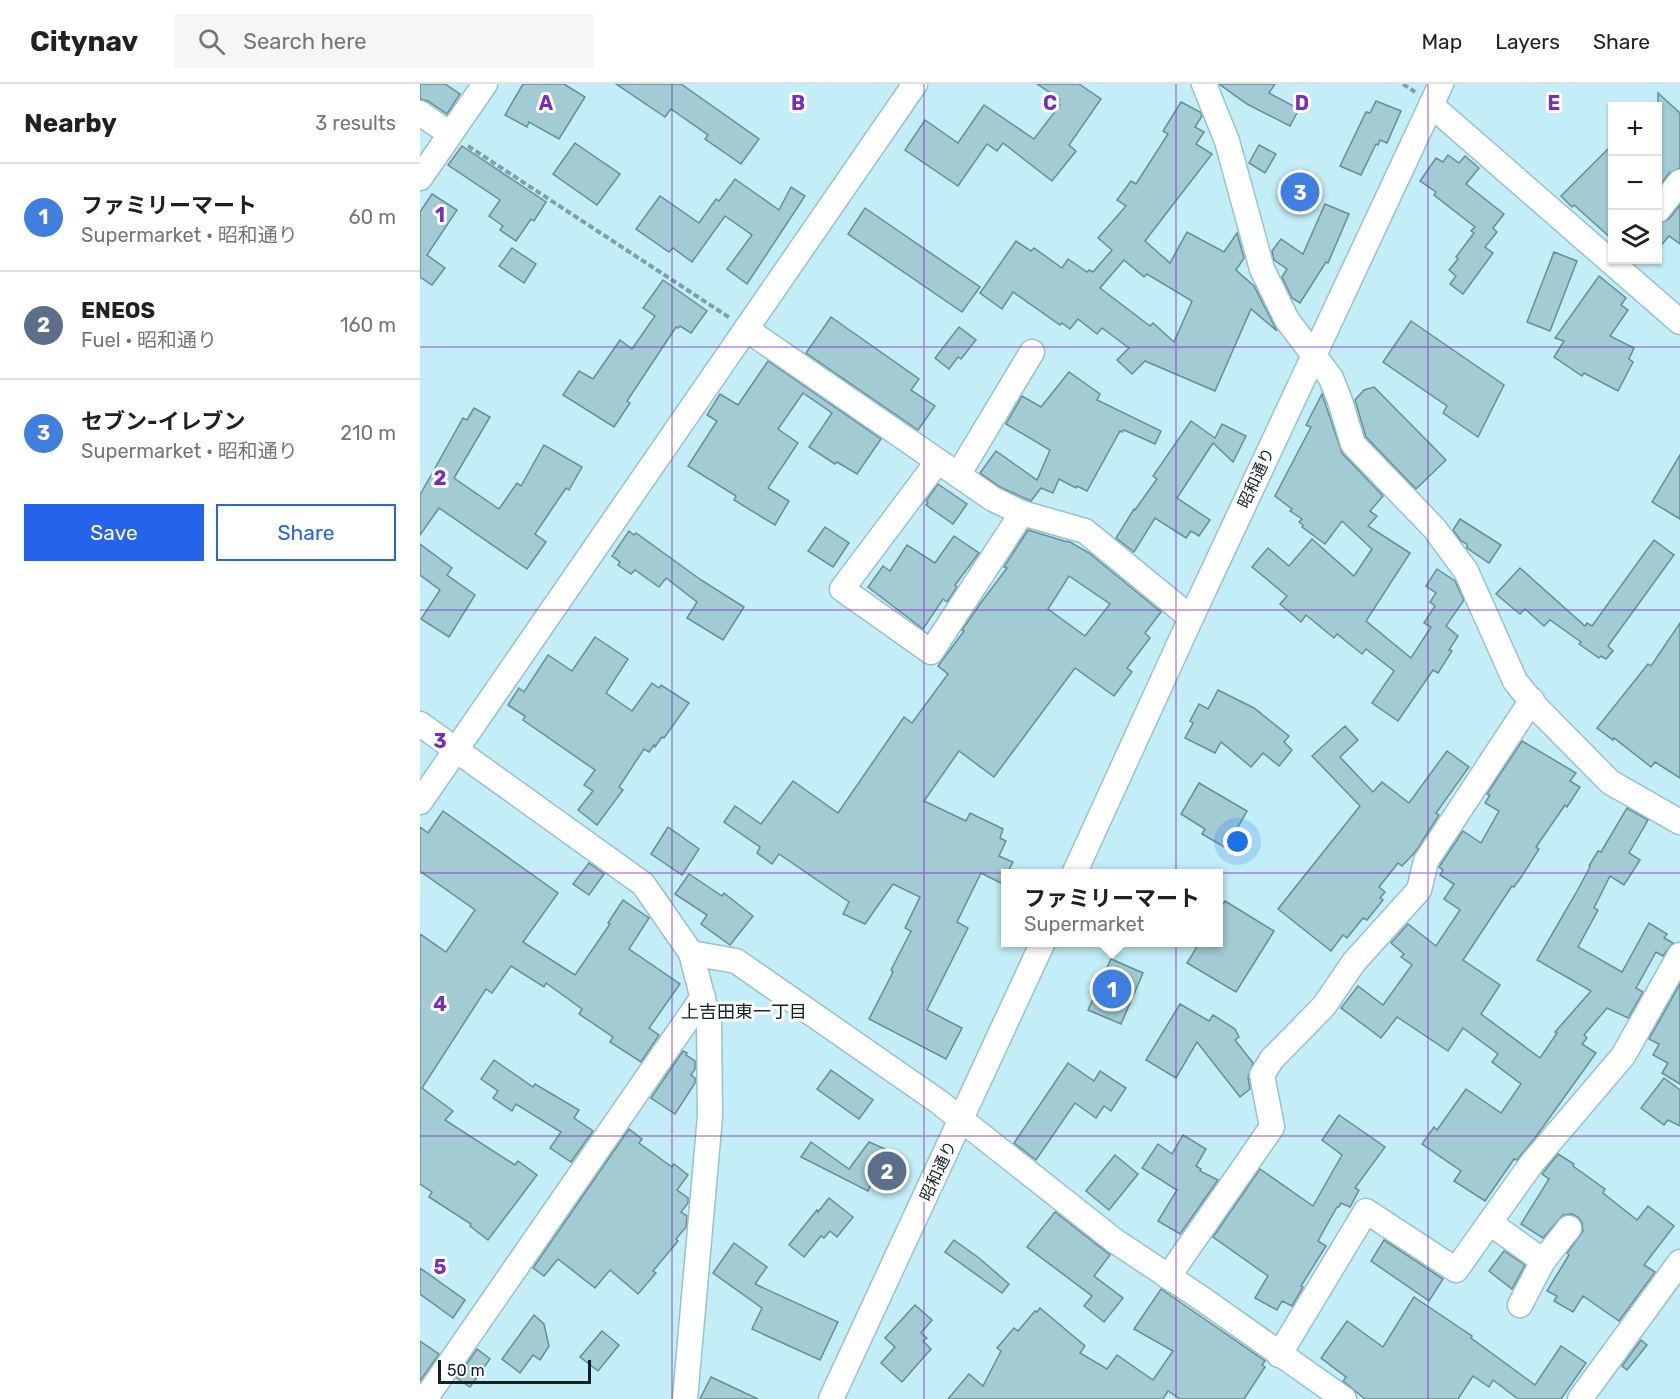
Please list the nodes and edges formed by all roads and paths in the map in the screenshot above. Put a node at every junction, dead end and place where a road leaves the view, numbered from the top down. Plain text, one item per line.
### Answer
1 (484, 84) edge
2 (915, 84) edge
3 (1204, 84) edge
4 (1436, 95) edge
5 (420, 114) edge
6 (450, 134) junction
7 (420, 178) edge
8 (1680, 182) edge
9 (1662, 205) edge
10 (1608, 256) edge
11 (1616, 264) edge
12 (1680, 322) edge
13 (746, 329) junction
14 (1032, 352) dead end
15 (1313, 357) junction
16 (938, 461) junction
17 (958, 475) junction
18 (1022, 513) junction
19 (1191, 618) junction
20 (1532, 700) junction
21 (420, 724) edge
22 (458, 750) junction
23 (420, 802) edge
24 (1680, 822) edge
25 (1076, 869) edge
26 (1041, 947) edge
27 (691, 953) junction
28 (1680, 955) edge
29 (703, 997) junction
30 (961, 1121) junction
31 (1490, 1223) junction
32 (1569, 1228) dead end
33 (1543, 1261) junction
34 (1680, 1262) edge
35 (1168, 1277) junction
36 (1520, 1305) dead end
37 (1279, 1354) junction
38 (425, 1399) edge
39 (685, 1399) edge
40 (831, 1399) edge
41 (1344, 1399) edge
42 (1580, 1399) edge

1 - 6 street
2 - 13 street
3 - 15 street
4 - 10 street
4 - 15 street, 昭和通り
5 - 6 street
6 - 7 street
6 - 13 path
8 - 9 street
11 - 12 street
13 - 16 street
13 - 22 street
14 - 17 street
15 - 19 street, 昭和通り
15 - 20 street
16 - 17 street
16 - 18 street
17 - 18 street
18 - 19 street
19 - 25 street, 昭和通り
20 - 24 street
20 - 35 street
21 - 22 street
22 - 23 street
22 - 27 street
26 - 30 street, 昭和通り
27 - 29 street
27 - 30 street
28 - 31 street
29 - 38 street
29 - 39 street
30 - 35 street
30 - 40 street, 昭和通り
31 - 33 street
31 - 37 street
32 - 33 street
33 - 36 street
34 - 42 street
35 - 37 street
37 - 41 street

